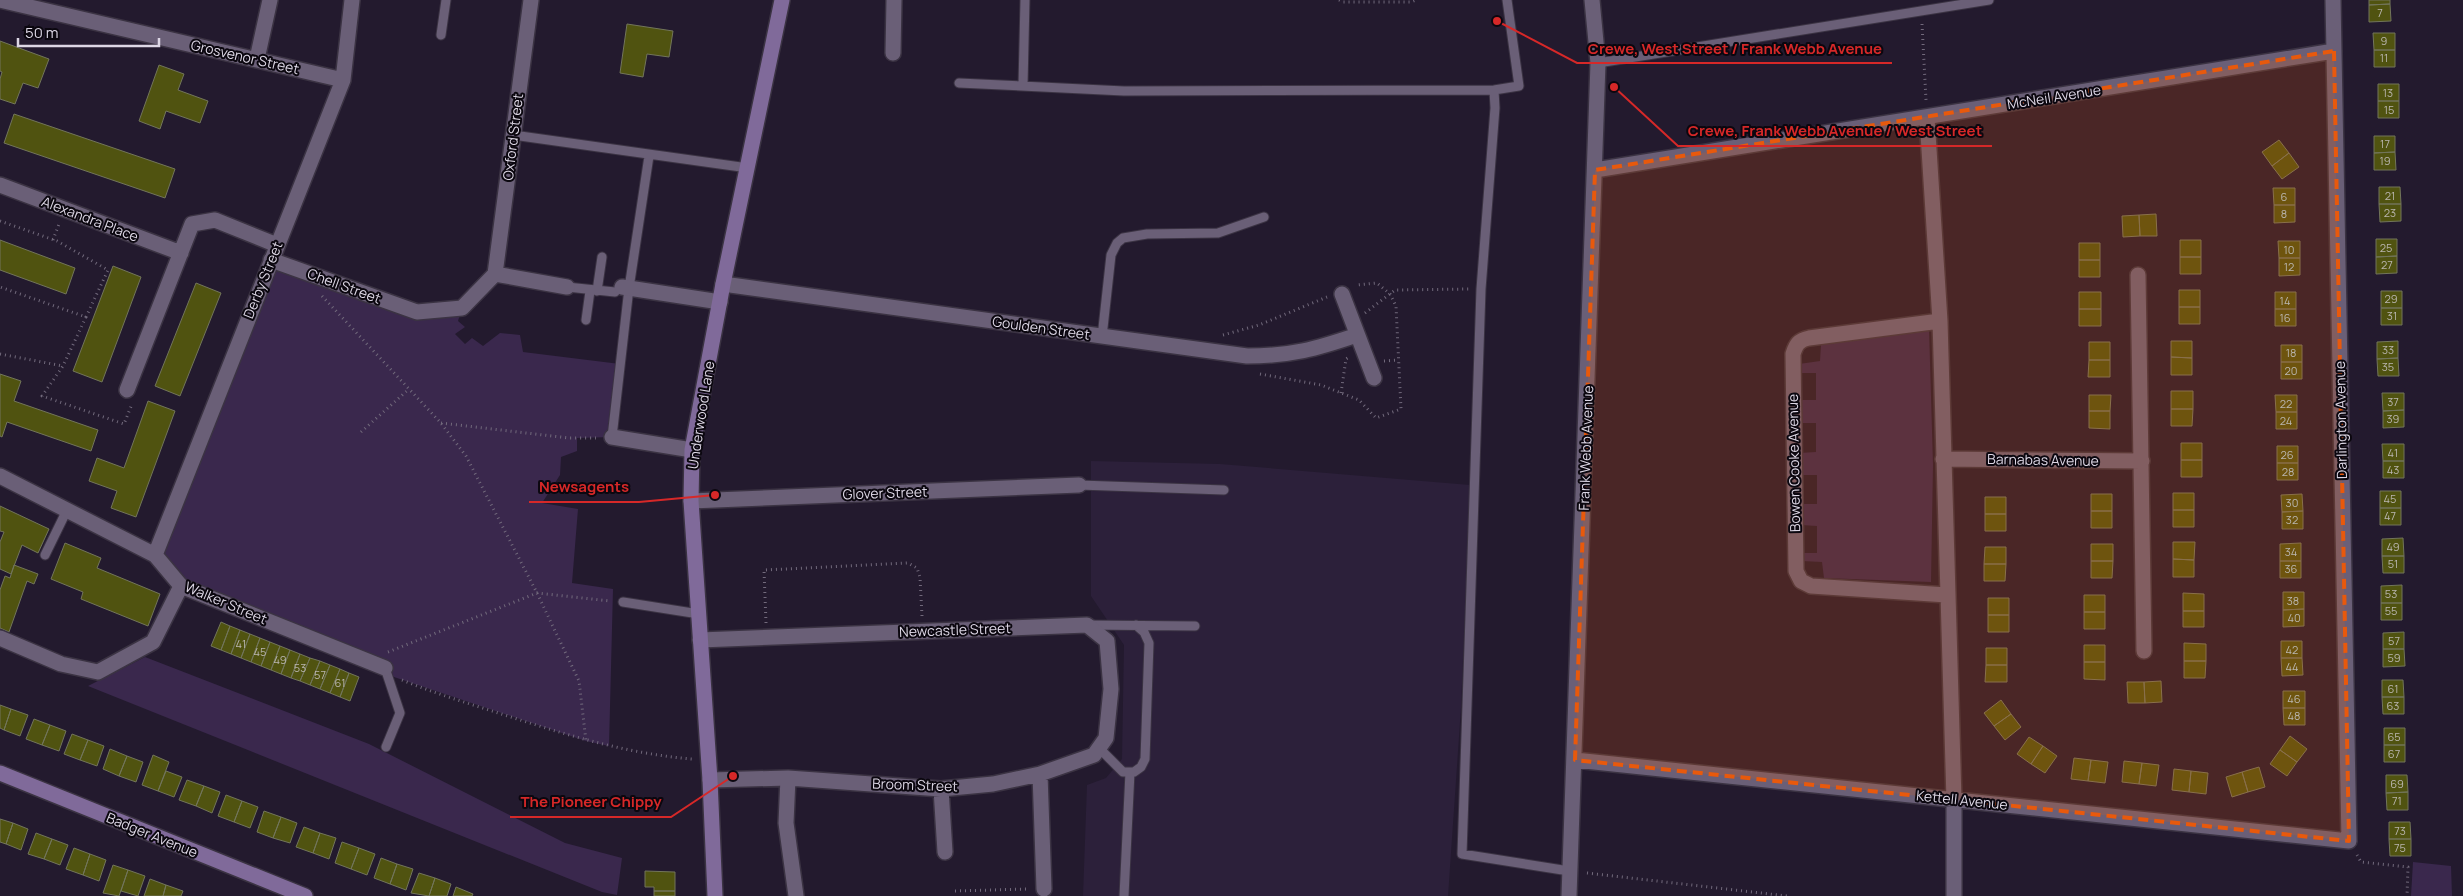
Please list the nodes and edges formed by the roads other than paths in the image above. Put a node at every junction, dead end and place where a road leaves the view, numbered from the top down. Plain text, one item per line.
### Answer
1 (1, 0) edge
2 (270, 0) edge
3 (352, 0) edge
4 (446, 0) edge
5 (531, 0) edge
6 (782, 0) edge
7 (894, 0) edge
8 (1025, 0) edge
9 (1508, 0) edge
10 (1592, 0) edge
11 (1989, 0) edge
12 (2333, 0) edge
13 (441, 35) dead end
14 (2334, 51) junction
15 (893, 53) dead end
16 (257, 59) junction
17 (1598, 63) junction
18 (343, 80) junction
19 (959, 83) dead end
20 (1023, 85) junction
21 (1494, 90) junction
22 (1927, 118) junction
23 (513, 135) junction
24 (649, 156) junction
25 (748, 168) junction
26 (1595, 170) junction
27 (0, 185) edge
28 (1264, 216) dead end
29 (277, 245) junction
30 (181, 253) junction
31 (602, 257) dead end
32 (271, 260) junction
33 (495, 274) junction
34 (2138, 275) dead end
35 (723, 284) junction
36 (567, 288) joint
37 (622, 289) junction
38 (593, 291) junction
39 (1340, 293) road end
40 (720, 302) junction
41 (586, 320) dead end
42 (1940, 321) junction
43 (1357, 335) junction
44 (1102, 337) junction
45 (1374, 378) dead end
46 (128, 390) road end
47 (612, 437) joint
48 (692, 450) junction
49 (1943, 459) junction
50 (2142, 461) junction
51 (0, 476) edge
52 (1079, 485) joint
53 (1224, 490) dead end
54 (690, 501) junction
55 (67, 510) junction
56 (46, 555) dead end
57 (155, 555) junction
58 (181, 586) junction
59 (1947, 596) junction
60 (623, 602) road end
61 (699, 614) junction
62 (1087, 625) junction
63 (1136, 625) junction
64 (1195, 626) dead end
65 (0, 638) edge
66 (700, 640) junction
67 (2144, 651) dead end
68 (378, 665) joint
69 (1102, 743) junction
70 (386, 747) dead end
71 (1575, 760) junction
72 (1130, 772) junction
73 (0, 773) edge
74 (1040, 774) junction
75 (788, 778) junction
76 (710, 780) junction
77 (941, 788) junction
78 (1954, 800) junction
79 (2349, 841) joint
80 (945, 852) dead end
81 (1569, 871) junction
82 (1044, 889) road end
83 (305, 896) edge
84 (716, 896) edge
85 (796, 896) edge
86 (1124, 896) edge
87 (1569, 896) edge
88 (1954, 896) edge

1 - 16 street, Grosvenor Street
2 - 16 street
3 - 18 street, Derby Street
4 - 13 lane
5 - 23 street, Oxford Street
6 - 25 street, Underwood Lane
7 - 15 street
8 - 20 lane
9 - 21 lane
10 - 17 street, Frank Webb Avenue
11 - 17 lane
12 - 14 street, Darlington Avenue
14 - 22 street, McNeil Avenue
14 - 79 street, Darlington Avenue
16 - 18 street, Grosvenor Street
17 - 26 street, Frank Webb Avenue
18 - 29 street, Derby Street
19 - 20 lane
20 - 21 lane
21 - 81 lane
22 - 26 street, McNeil Avenue
22 - 42 street
23 - 24 lane
23 - 33 street, Oxford Street
24 - 25 lane
24 - 37 lane
25 - 35 street, Underwood Lane
26 - 71 street, Frank Webb Avenue
27 - 30 street, Alexandra Place
28 - 44 lane
29 - 30 street
29 - 32 street, Derby Street
30 - 46 street
31 - 38 lane
32 - 33 street, Chell Street
32 - 57 street, Derby Street
33 - 36 street
34 - 50 street
35 - 40 street, Underwood Lane
35 - 44 street, Goulden Street
36 - 38 lane
37 - 38 lane
37 - 40 street
37 - 47 lane
38 - 41 lane
39 - 43 street
40 - 48 street, Underwood Lane
42 - 49 street
42 - 59 street, Bowen Cooke Avenue
43 - 44 street, Goulden Street
43 - 45 street
47 - 48 street
48 - 54 street, Underwood Lane
49 - 50 street, Barnabas Avenue
49 - 59 street
50 - 67 street
51 - 55 street, Walker Street
52 - 53 lane
52 - 54 street, Glover Street
54 - 61 street, Underwood Lane
55 - 56 lane
55 - 57 street, Walker Street
57 - 58 street, Walker Street
58 - 65 street
58 - 68 street, Walker Street
59 - 78 street
60 - 61 lane
61 - 66 street, Underwood Lane
62 - 63 lane
62 - 66 street, Newcastle Street
62 - 69 street
63 - 64 lane
63 - 72 lane
66 - 76 street, Underwood Lane
68 - 70 lane
69 - 72 lane
69 - 74 street, Broom Street
71 - 78 street, Kettell Avenue
71 - 81 street, Frank Webb Avenue
72 - 86 lane
73 - 83 street, Badger Avenue
74 - 77 street, Broom Street
74 - 82 street
75 - 76 street, Broom Street
75 - 77 street, Broom Street
75 - 85 street
76 - 84 street, Underwood Lane
77 - 80 street
78 - 79 street, Kettell Avenue
78 - 88 street
81 - 87 street, Frank Webb Avenue

